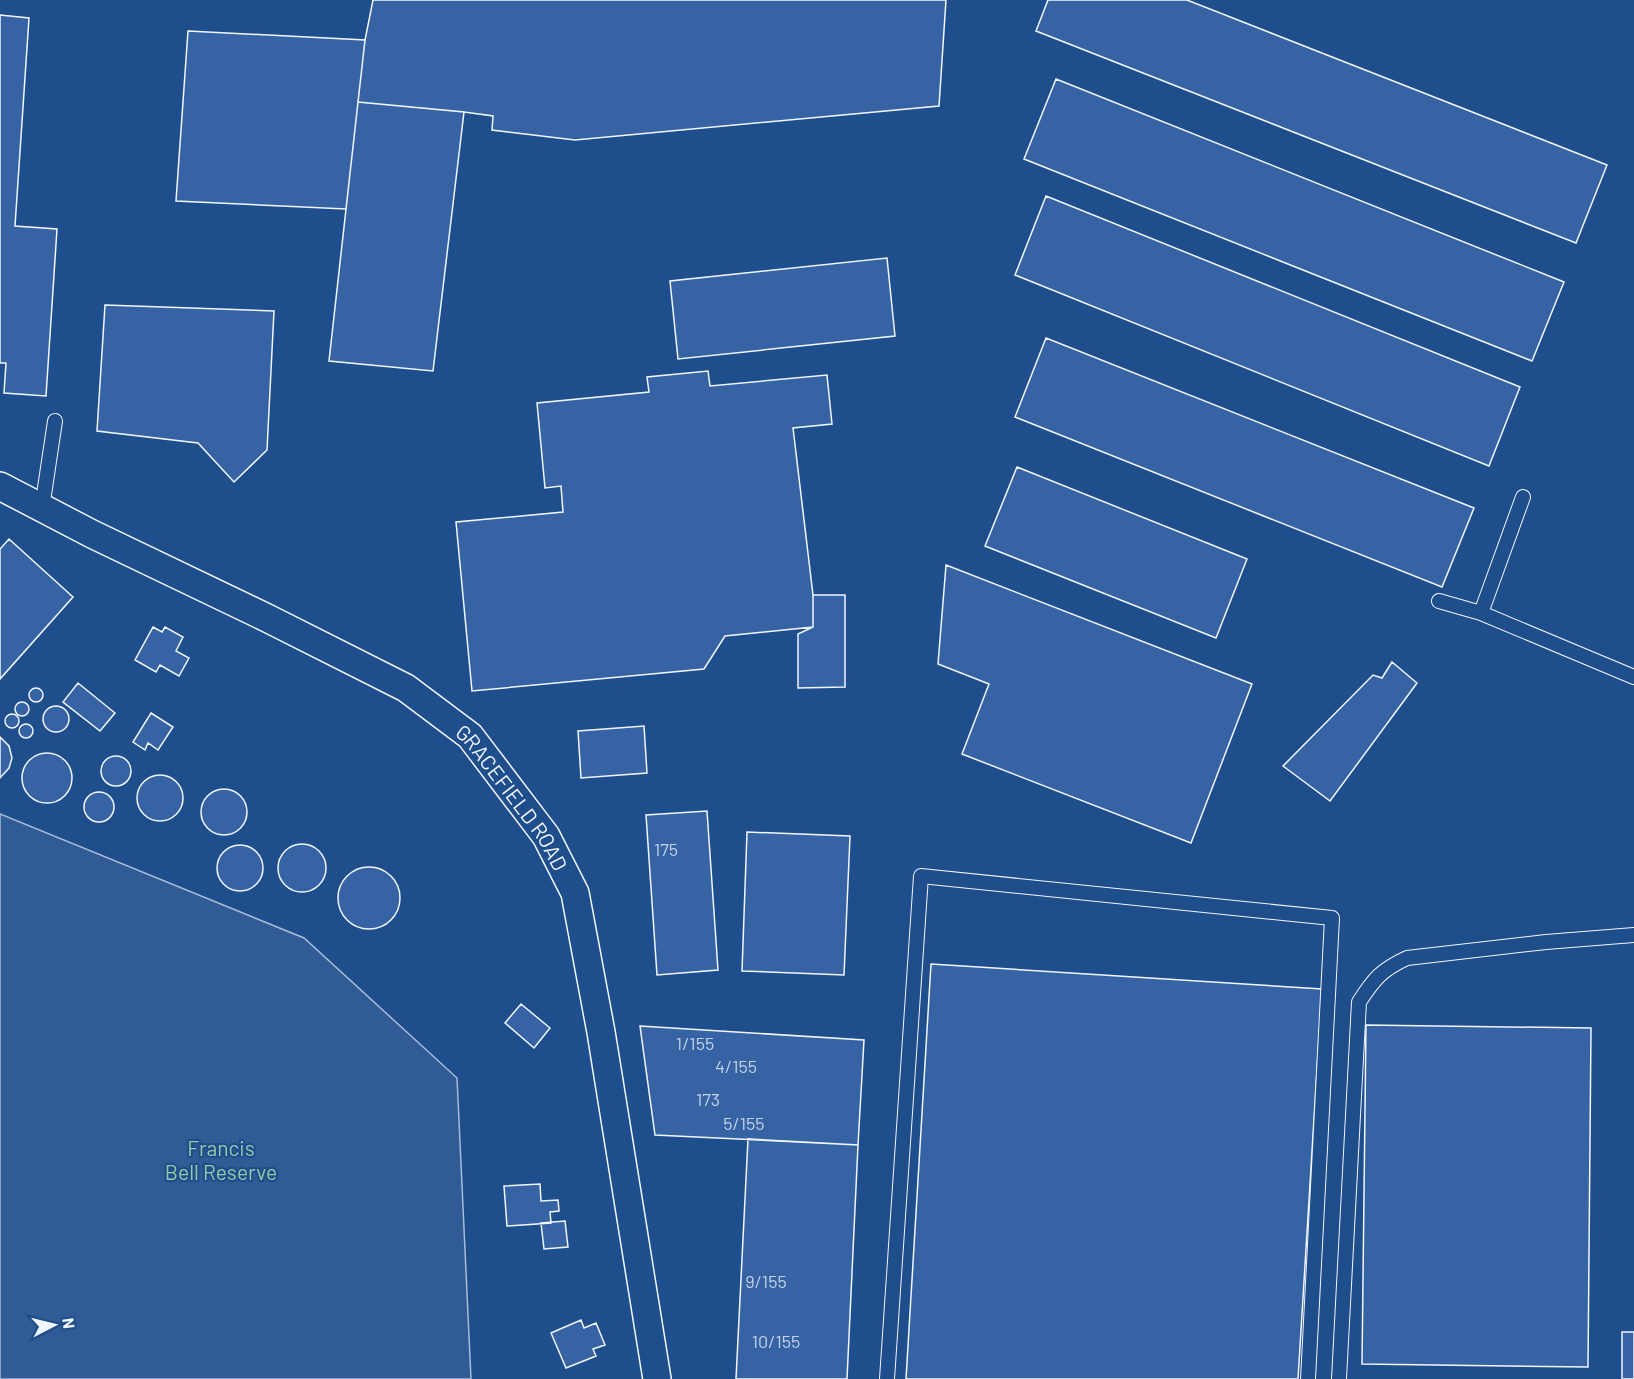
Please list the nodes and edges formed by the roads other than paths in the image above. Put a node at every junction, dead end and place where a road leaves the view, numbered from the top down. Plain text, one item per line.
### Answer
1 (55, 421) dead end
2 (0, 486) edge
3 (1523, 497) dead end
4 (42, 508) junction
5 (1439, 601) dead end
6 (1481, 613) junction
7 (1634, 677) edge
8 (1634, 935) edge
9 (657, 1379) edge
10 (887, 1379) edge
11 (1308, 1379) edge
12 (1339, 1379) edge

1 - 4 lane
2 - 4 street, GRACEFIELD ROAD
3 - 6 lane
4 - 9 street, GRACEFIELD ROAD
5 - 6 lane
6 - 7 lane
8 - 12 lane
10 - 11 lane

